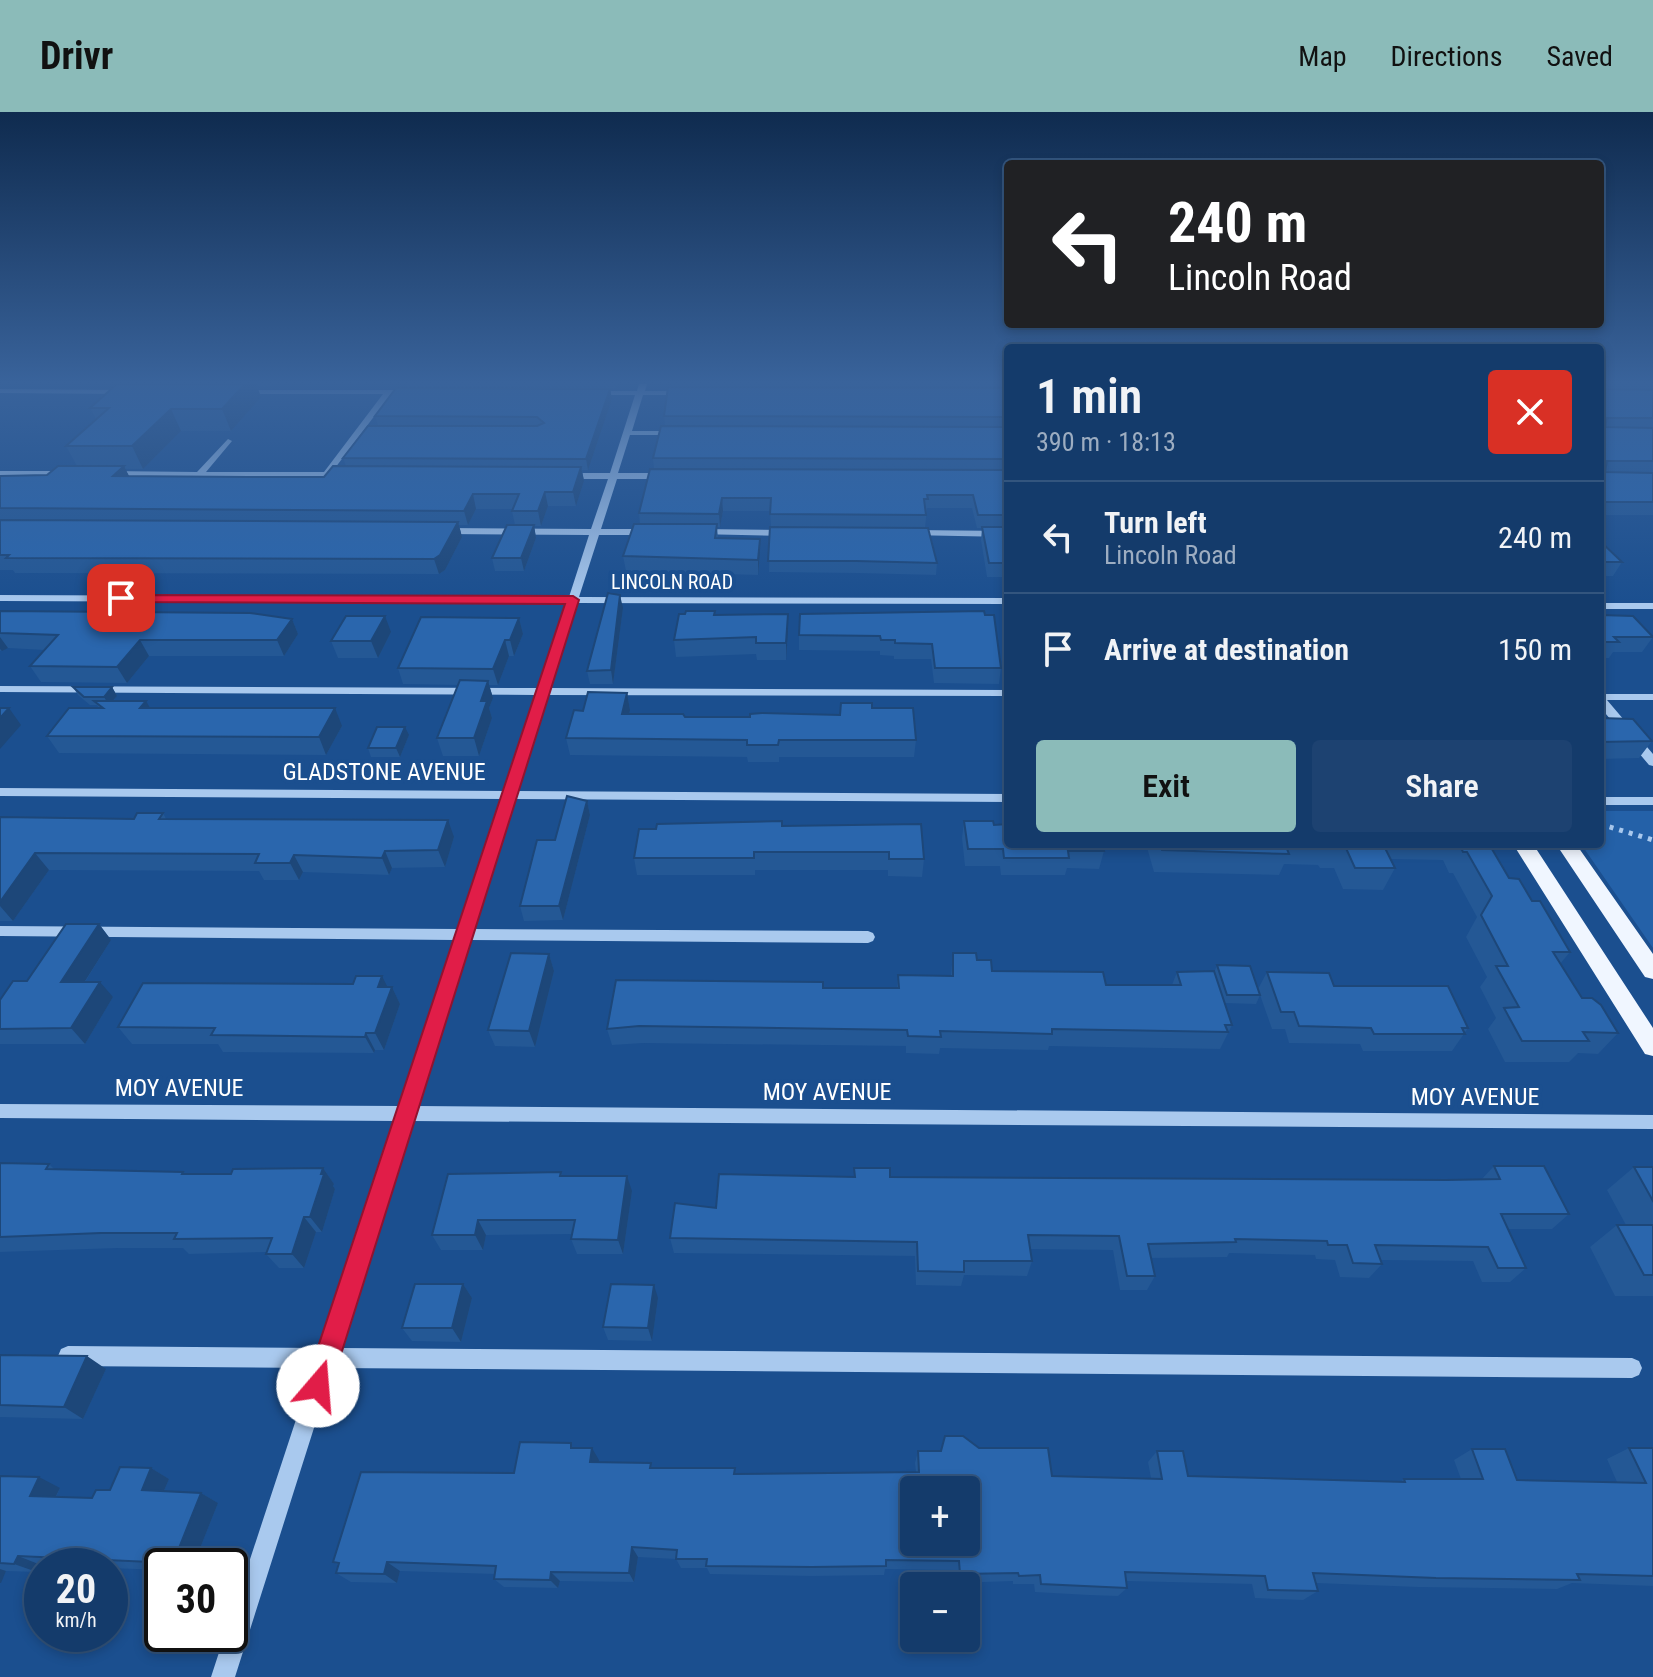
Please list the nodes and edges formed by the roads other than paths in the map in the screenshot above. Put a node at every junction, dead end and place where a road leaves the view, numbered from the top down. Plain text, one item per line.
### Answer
1 (214, 457) edge
2 (339, 457) edge
3 (619, 457) edge
4 (0, 474) edge
5 (83, 474) edge
6 (97, 474) edge
7 (199, 475) junction
8 (326, 475) junction
9 (358, 475) edge
10 (559, 476) edge
11 (613, 476) junction
12 (676, 476) edge
13 (427, 531) edge
14 (595, 532) junction
15 (658, 532) edge
16 (690, 532) edge
17 (801, 533) edge
18 (897, 533) edge
19 (1004, 534) edge
20 (0, 598) edge
21 (573, 600) junction
22 (1004, 601) edge
23 (1604, 606) edge
24 (1653, 606) edge
25 (0, 689) edge
26 (543, 691) junction
27 (1004, 693) edge
28 (1653, 697) edge
29 (1604, 698) edge
30 (1604, 703) edge
31 (1653, 762) edge
32 (0, 792) edge
33 (510, 795) junction
34 (1004, 798) edge
35 (1604, 801) edge
36 (1653, 801) edge
37 (1526, 848) edge
38 (1569, 848) edge
39 (0, 931) edge
40 (464, 935) junction
41 (868, 937) dead end
42 (1653, 971) edge
43 (1653, 1047) edge
44 (0, 1111) edge
45 (406, 1114) junction
46 (1653, 1122) edge
47 (47, 1356) edge
48 (327, 1358) junction
49 (1632, 1368) dead end
50 (223, 1677) edge

1 - 7 street
2 - 8 street
3 - 11 street
4 - 5 street
6 - 7 street
7 - 8 street
8 - 9 street
10 - 11 street
11 - 12 street
11 - 14 street
13 - 14 street
14 - 15 street
14 - 21 street
16 - 17 street
18 - 19 street
20 - 21 street, LINCOLN ROAD
21 - 22 street, LINCOLN ROAD
21 - 26 street
23 - 24 street
25 - 26 street
26 - 27 street
26 - 33 street
28 - 29 street
30 - 31 street
32 - 33 street, GLADSTONE AVENUE
33 - 34 street, GLADSTONE AVENUE
33 - 40 street
35 - 36 street
37 - 43 main road
38 - 42 main road
39 - 40 street
40 - 41 street
40 - 45 street
44 - 45 street, MOY AVENUE
45 - 46 street, MOY AVENUE
45 - 48 street
47 - 48 street
48 - 49 street
48 - 50 street

